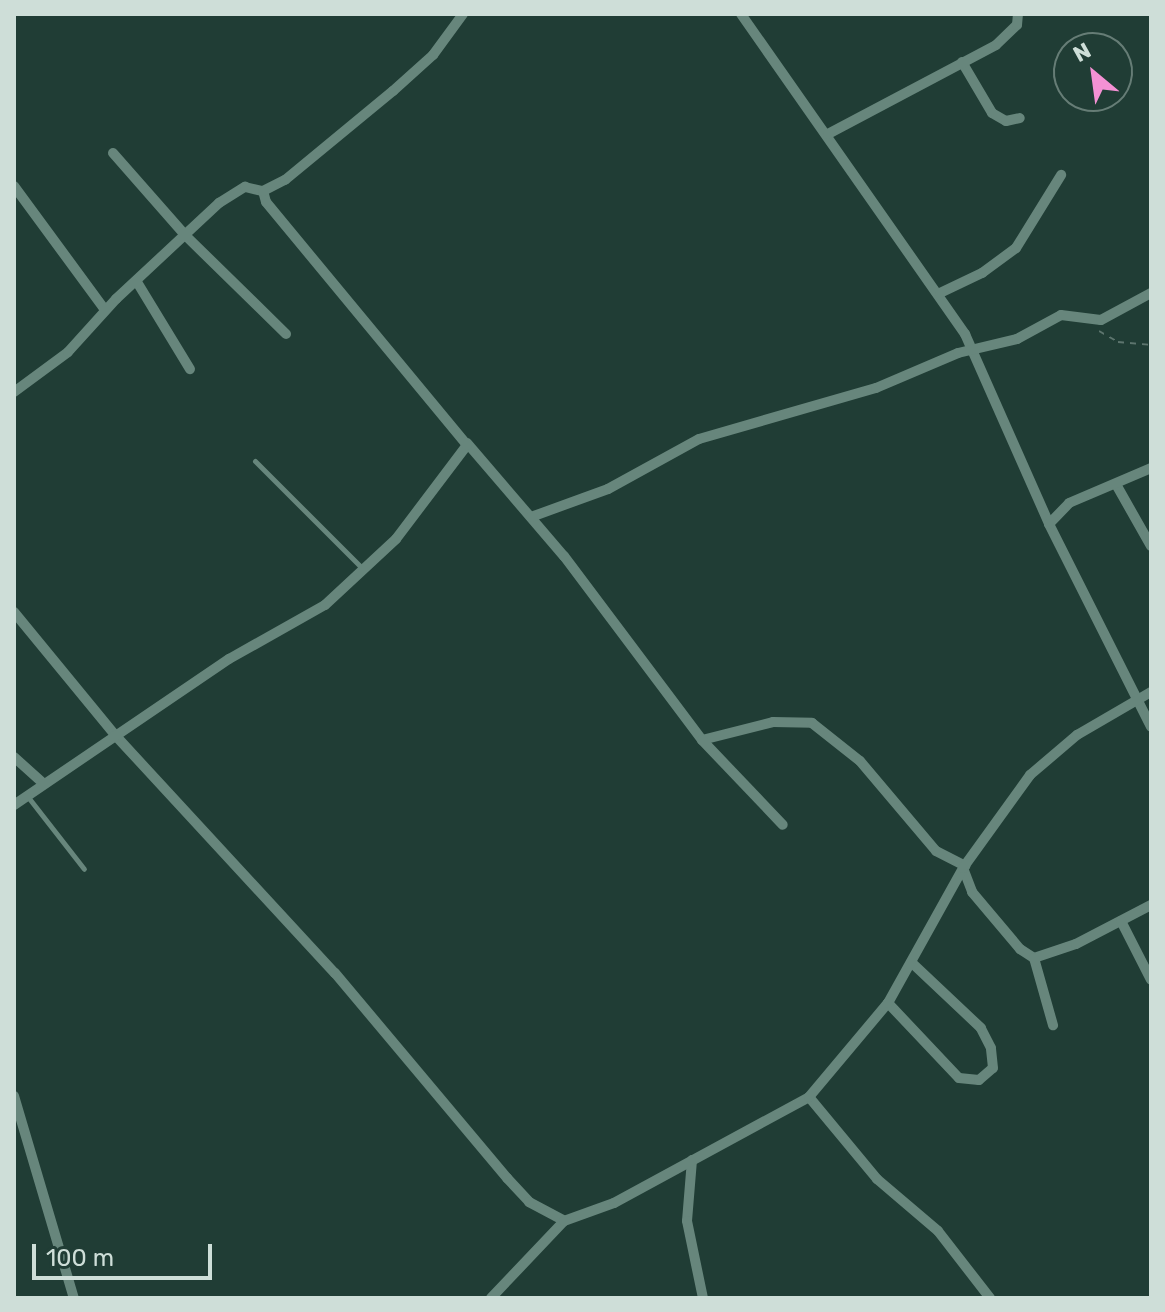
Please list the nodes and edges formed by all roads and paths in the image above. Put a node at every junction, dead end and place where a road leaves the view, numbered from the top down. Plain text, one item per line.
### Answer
1 (463, 14) edge
2 (741, 14) edge
3 (1018, 14) edge
4 (962, 62) junction
5 (1020, 118) dead end
6 (828, 134) junction
7 (113, 153) dead end
8 (1061, 175) dead end
9 (14, 186) edge
10 (263, 191) junction
11 (186, 236) junction
12 (137, 282) junction
13 (940, 293) junction
14 (1151, 293) edge
15 (105, 310) junction
16 (1091, 321) junction
17 (286, 334) dead end
18 (1151, 345) edge
19 (974, 350) junction
20 (190, 369) dead end
21 (14, 392) edge
22 (467, 445) junction
23 (255, 461) dead end
24 (1151, 468) edge
25 (1117, 486) junction
26 (531, 517) junction
27 (1049, 524) junction
28 (1151, 546) edge
29 (364, 570) junction
30 (14, 612) edge
31 (1151, 692) edge
32 (1138, 700) junction
33 (1151, 727) edge
34 (115, 735) junction
35 (702, 740) junction
36 (14, 757) edge
37 (44, 784) junction
38 (27, 796) junction
39 (14, 805) edge
40 (783, 825) dead end
41 (964, 867) junction
42 (84, 869) dead end
43 (951, 887) junction
44 (972, 892) junction
45 (1151, 905) edge
46 (1121, 921) junction
47 (1034, 958) junction
48 (911, 962) junction
49 (1151, 980) edge
50 (888, 1003) junction
51 (1053, 1025) dead end
52 (14, 1096) edge
53 (809, 1097) junction
54 (692, 1160) junction
55 (564, 1221) junction
56 (74, 1298) edge
57 (491, 1298) edge
58 (703, 1298) edge
59 (990, 1298) edge

1 - 10 street
2 - 6 street
3 - 4 street
4 - 5 street
4 - 6 street
6 - 13 street
7 - 11 street
8 - 13 street
9 - 15 street
10 - 11 street
10 - 22 street
11 - 12 street
11 - 17 street
12 - 15 street
12 - 20 street
13 - 19 street
14 - 16 street
15 - 21 street
16 - 18 path
16 - 19 street
19 - 26 street
19 - 27 street
22 - 26 street
22 - 29 street
23 - 29 lane
24 - 25 street
25 - 27 street
25 - 28 street
26 - 35 street
27 - 32 street
29 - 34 street
30 - 34 street
31 - 32 street
32 - 33 street
32 - 41 street
34 - 37 street
34 - 55 street
35 - 40 street
35 - 41 street
36 - 37 street
37 - 38 street
38 - 39 street
38 - 42 lane
41 - 43 street
41 - 44 street
43 - 44 street
43 - 48 street
44 - 47 street
45 - 46 street
46 - 47 street
46 - 49 street
47 - 51 street
48 - 50 street
48 - 50 street
50 - 53 street
52 - 56 street
53 - 54 street
53 - 59 street
54 - 55 street
54 - 58 street
55 - 57 street

